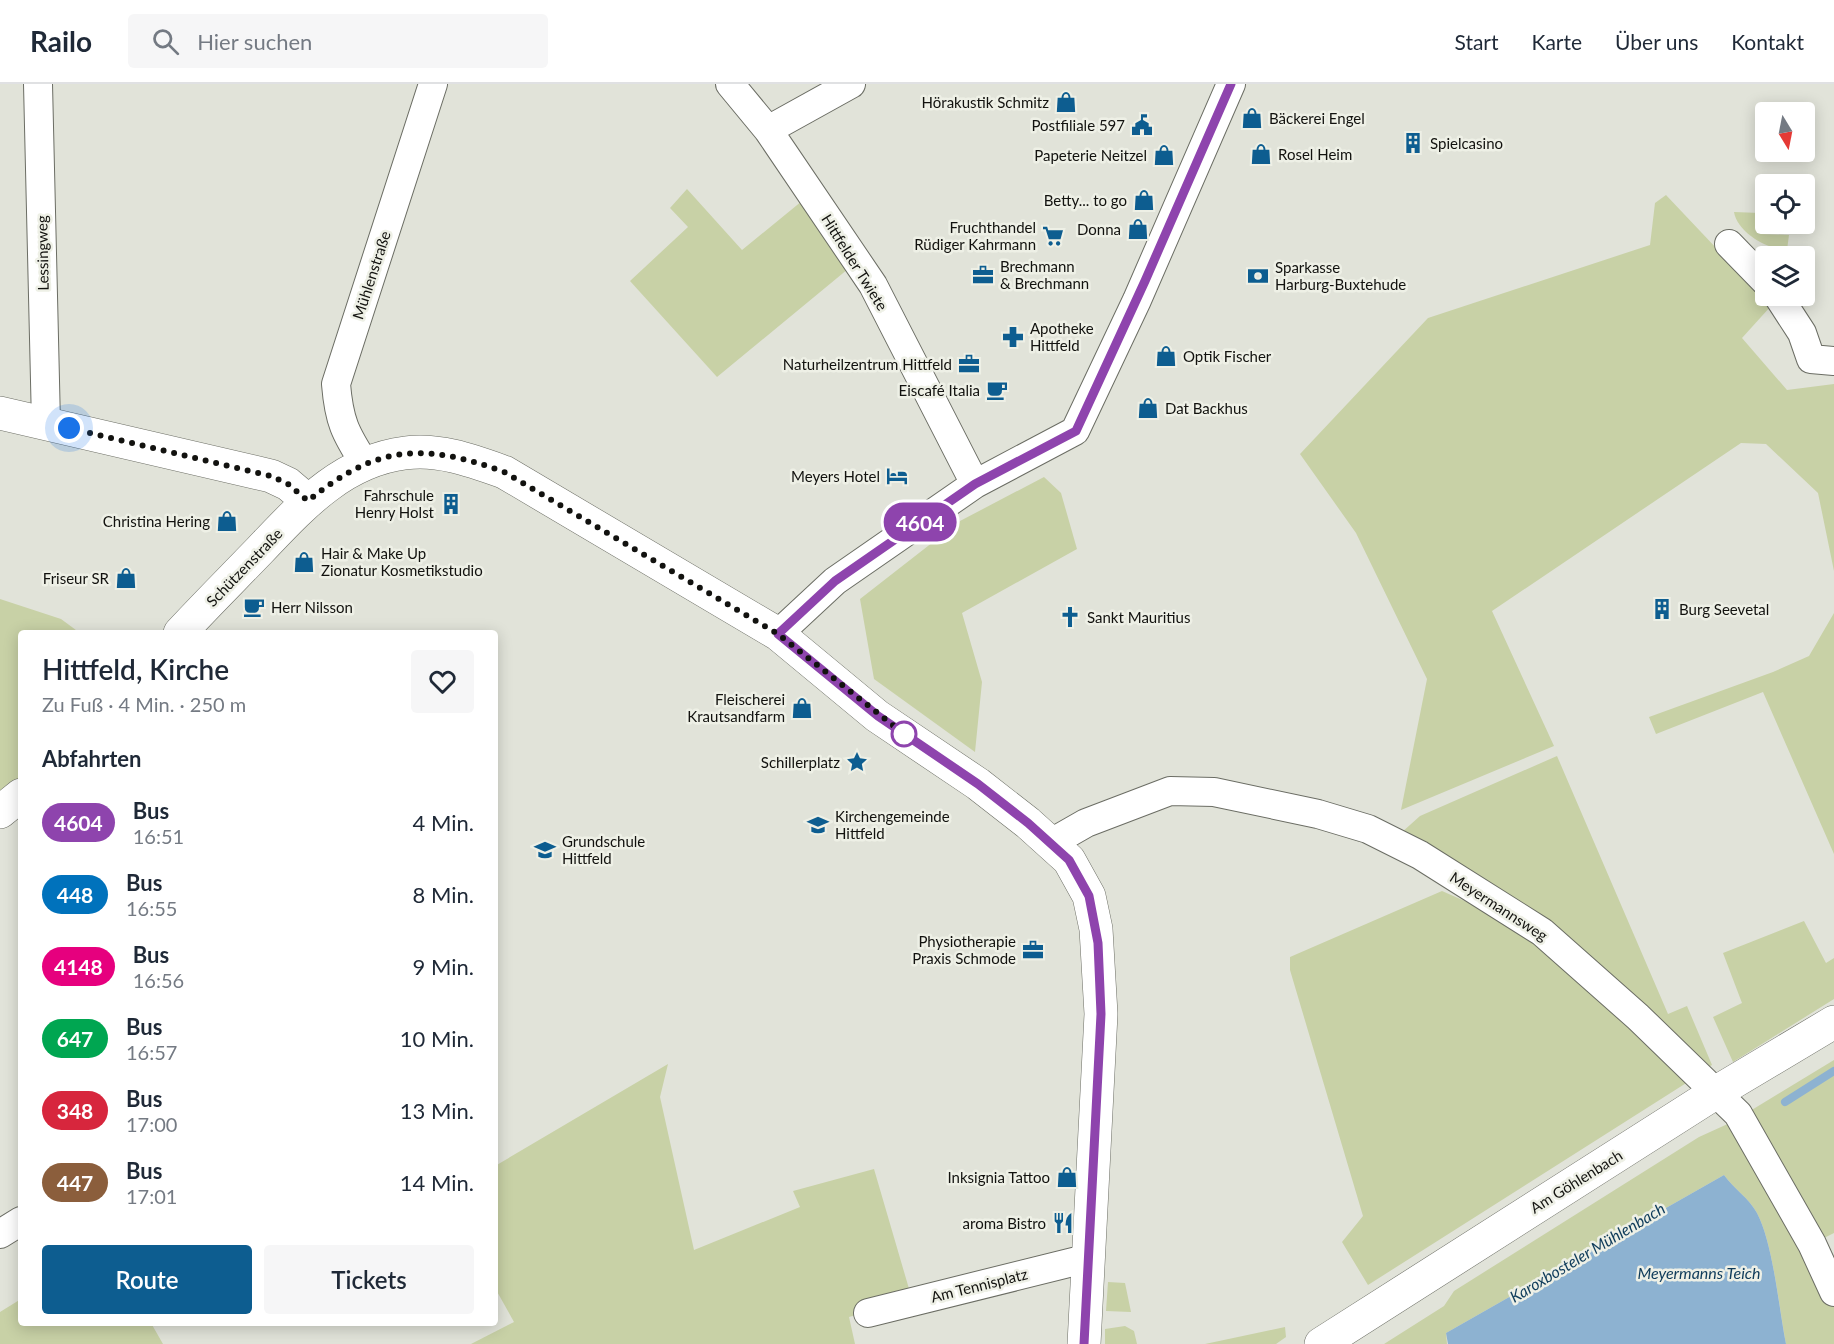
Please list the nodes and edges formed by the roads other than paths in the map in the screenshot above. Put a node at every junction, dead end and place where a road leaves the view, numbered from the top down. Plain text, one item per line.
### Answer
1 (38, 84) edge
2 (433, 84) edge
3 (730, 84) edge
4 (851, 84) edge
5 (1231, 84) edge
6 (768, 130) junction
7 (1729, 244) dead end
8 (1755, 271) edge
9 (1784, 306) edge
10 (1834, 361) edge
11 (0, 413) edge
12 (46, 423) junction
13 (364, 464) junction
14 (975, 484) junction
15 (308, 501) junction
16 (183, 630) edge
17 (778, 634) junction
18 (18, 797) edge
19 (0, 812) edge
20 (1051, 843) junction
21 (1834, 1022) edge
22 (1715, 1093) junction
23 (18, 1223) edge
24 (0, 1234) edge
25 (1089, 1258) junction
26 (1834, 1293) edge
27 (868, 1313) dead end
28 (1084, 1344) edge
29 (1321, 1344) edge

1 - 12 street, Lessingweg
2 - 13 street, Mühlenstraße
3 - 6 street, Hittfelder Twiete
4 - 6 street
5 - 14 street
6 - 14 street, Hittfelder Twiete
7 - 8 street
9 - 10 street
11 - 12 street
12 - 15 street
13 - 15 street, Schützenstraße
13 - 17 street, Schützenstraße
14 - 17 street
15 - 16 street, Schützenstraße
17 - 20 street, Schützenstraße
18 - 19 street
20 - 22 street, Meyermannsweg
20 - 25 street, Schützenstraße
21 - 22 street, Am Göhlenbach
22 - 26 street, Meyermannsweg
22 - 29 street, Am Göhlenbach
23 - 24 street
25 - 27 street, Am Tennisplatz
25 - 28 street, Schützenstraße

